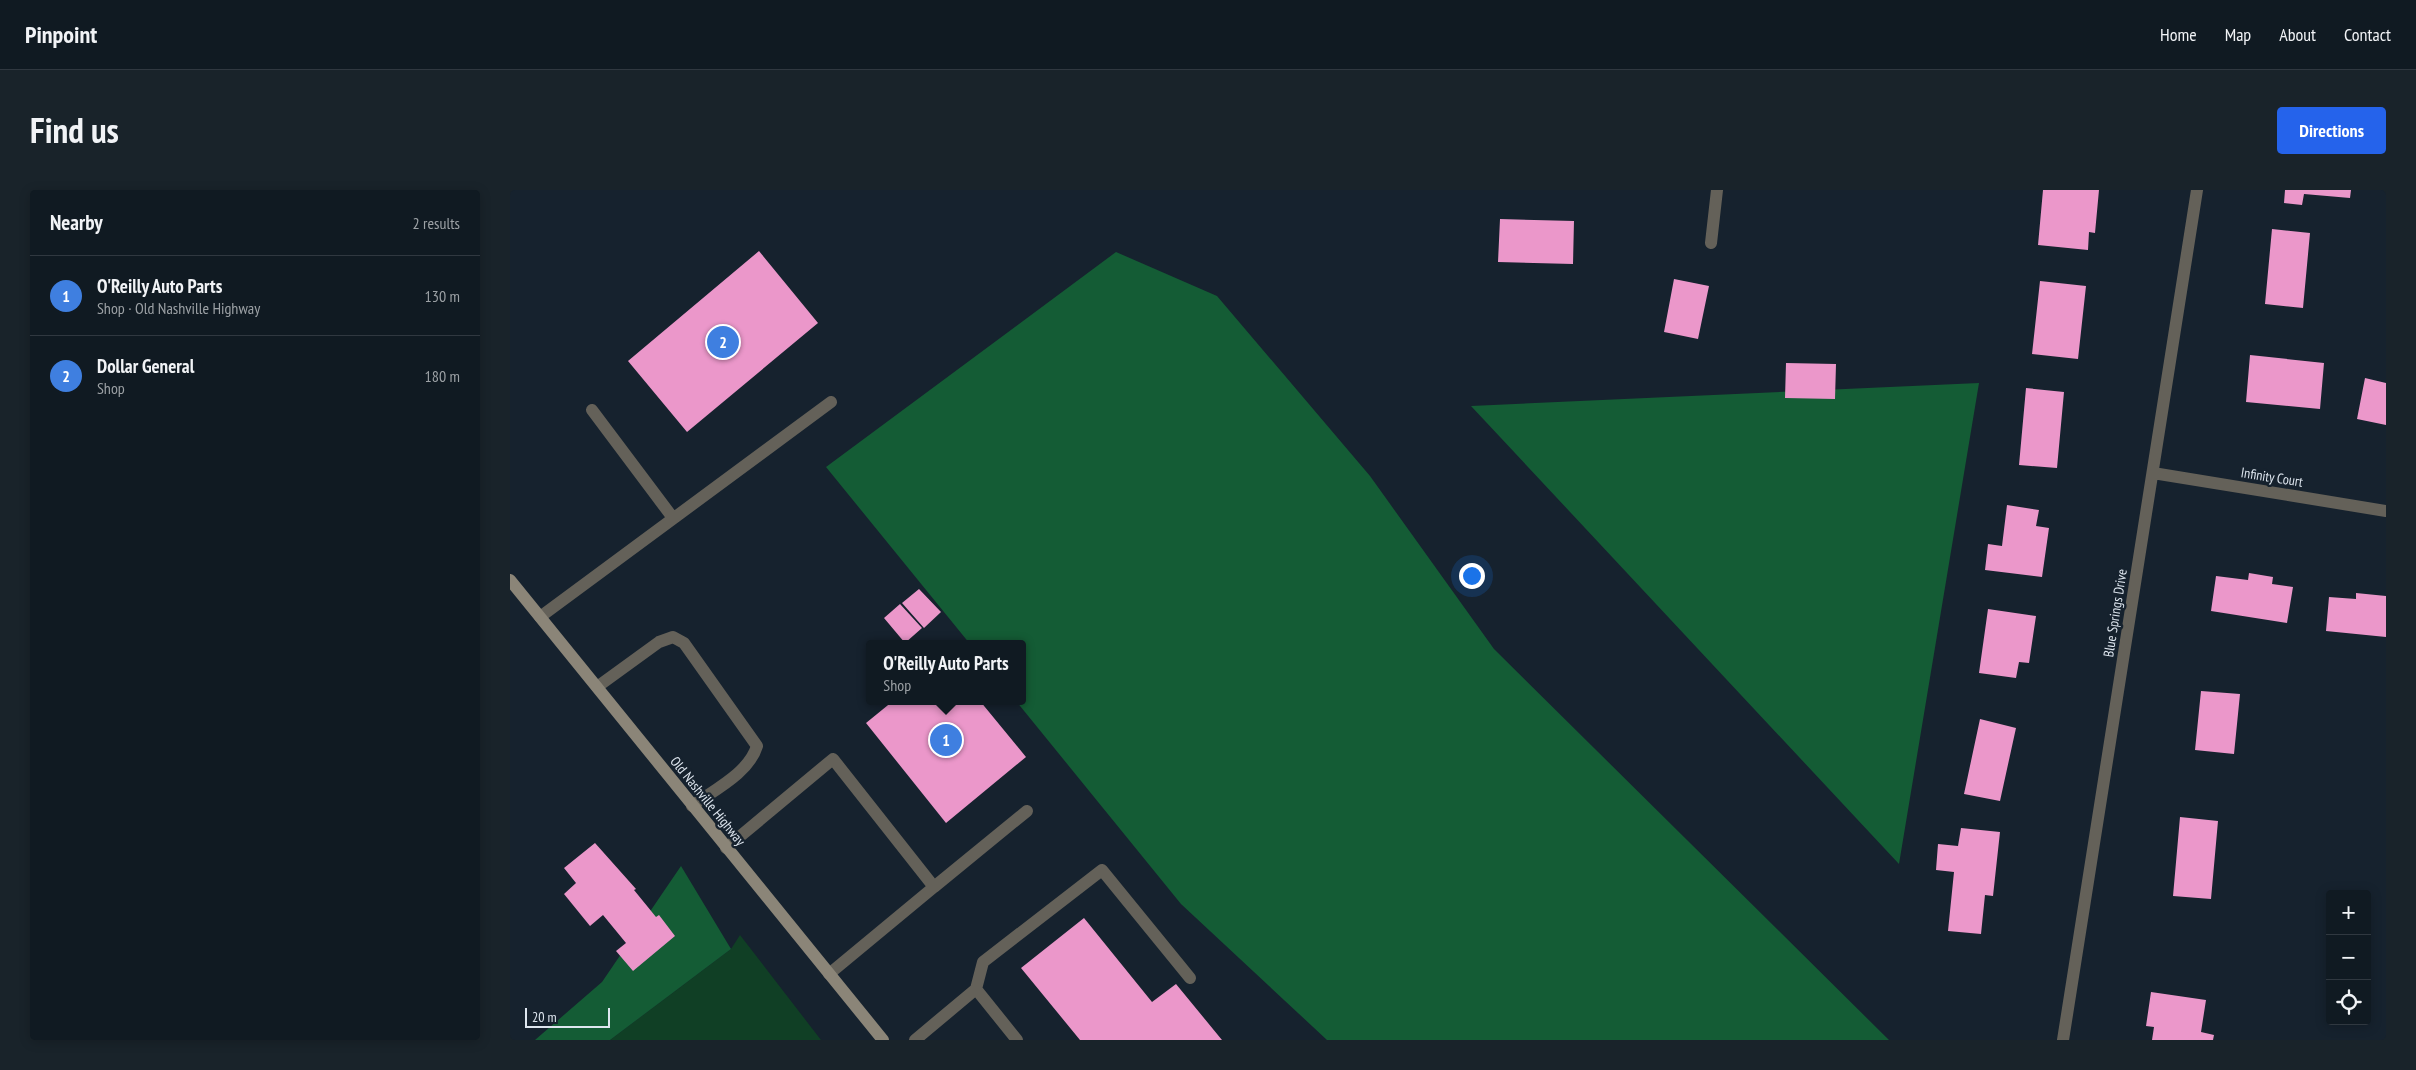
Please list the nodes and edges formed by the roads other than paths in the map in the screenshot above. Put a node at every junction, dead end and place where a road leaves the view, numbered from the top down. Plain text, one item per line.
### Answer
1 (1716, 190) edge
2 (2197, 190) edge
3 (1711, 243) dead end
4 (831, 402) dead end
5 (592, 410) dead end
6 (2153, 473) junction
7 (2386, 511) edge
8 (673, 518) junction
9 (510, 580) edge
10 (540, 618) junction
11 (597, 687) junction
12 (692, 806) junction
13 (1027, 811) dead end
14 (726, 848) junction
15 (934, 886) junction
16 (829, 974) junction
17 (1190, 978) dead end
18 (976, 989) junction
19 (883, 1040) edge
20 (915, 1040) edge
21 (1017, 1040) edge
22 (2063, 1040) edge

1 - 3 street
2 - 6 street, Blue Springs Drive
4 - 8 street
5 - 8 street
6 - 7 street, Infinity Court
6 - 22 street, Blue Springs Drive
8 - 10 street
9 - 10 main road, Old Nashville Highway
10 - 11 main road, Old Nashville Highway
11 - 12 main road, Old Nashville Highway
11 - 12 street
12 - 14 main road, Old Nashville Highway
13 - 15 street
14 - 15 street
14 - 16 main road, Old Nashville Highway
15 - 16 street
16 - 19 main road, Old Nashville Highway
17 - 18 street
18 - 20 street
18 - 21 street

